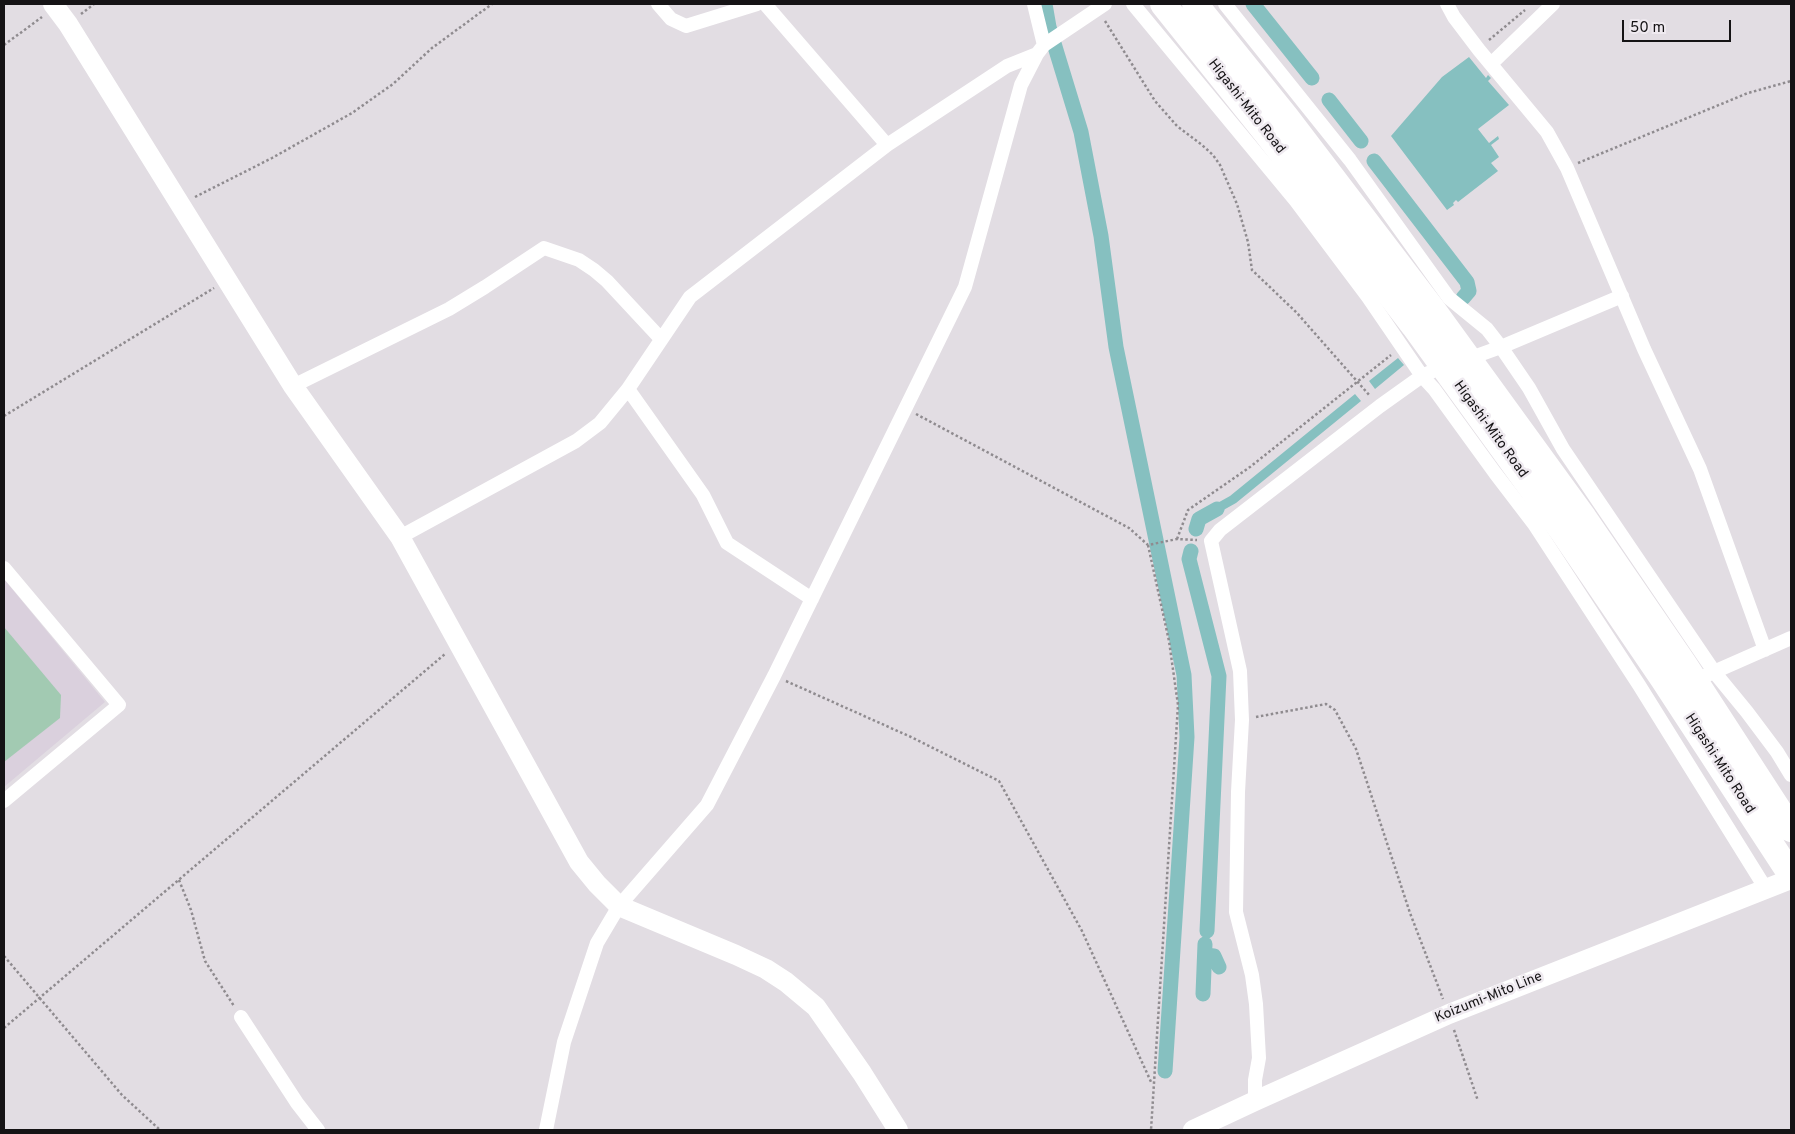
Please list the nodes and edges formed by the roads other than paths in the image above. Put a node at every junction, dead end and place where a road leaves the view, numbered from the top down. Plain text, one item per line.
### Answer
1 (658, 4) edge
2 (757, 4) edge
3 (765, 4) edge
4 (1034, 4) edge
5 (1133, 4) edge
6 (1163, 4) edge
7 (1195, 4) edge
8 (1225, 4) edge
9 (1447, 4) edge
10 (1553, 4) edge
11 (54, 6) edge
12 (1101, 6) edge
13 (1043, 47) junction
14 (1491, 64) junction
15 (887, 144) junction
16 (1622, 296) junction
17 (661, 339) junction
18 (1501, 347) junction
19 (1422, 376) junction
20 (293, 386) junction
21 (628, 389) junction
22 (400, 537) junction
23 (4, 568) edge
24 (812, 599) junction
25 (1791, 638) edge
26 (1765, 650) junction
27 (1715, 673) junction
28 (1644, 692) junction
29 (1791, 775) edge
30 (4, 801) edge
31 (1791, 829) edge
32 (1791, 877) edge
33 (1766, 889) junction
34 (619, 906) junction
35 (241, 1017) road end
36 (1254, 1100) junction
37 (318, 1130) edge
38 (546, 1130) edge
39 (898, 1130) edge
40 (1193, 1130) edge

1 - 2 street
3 - 15 street
4 - 13 street
5 - 19 street
6 - 32 highway, Higashi-Mito Road
7 - 31 highway, Higashi-Mito Road
8 - 18 street
9 - 14 street
10 - 14 street
11 - 20 street
12 - 13 street
13 - 15 street
13 - 24 street
14 - 16 street
15 - 17 street
16 - 18 street
16 - 26 street
17 - 20 street
17 - 21 street
18 - 19 street
18 - 27 street
19 - 28 street
19 - 36 street
20 - 22 street
21 - 22 street
21 - 24 street
22 - 34 street
23 - 30 street
24 - 34 street
25 - 26 street
26 - 27 street
27 - 28 street
27 - 29 street
28 - 33 street
32 - 33 street, Koizumi-Mito Line
33 - 36 street, Koizumi-Mito Line
34 - 38 street
34 - 39 street
35 - 37 street
36 - 40 street, Koizumi-Mito Line

